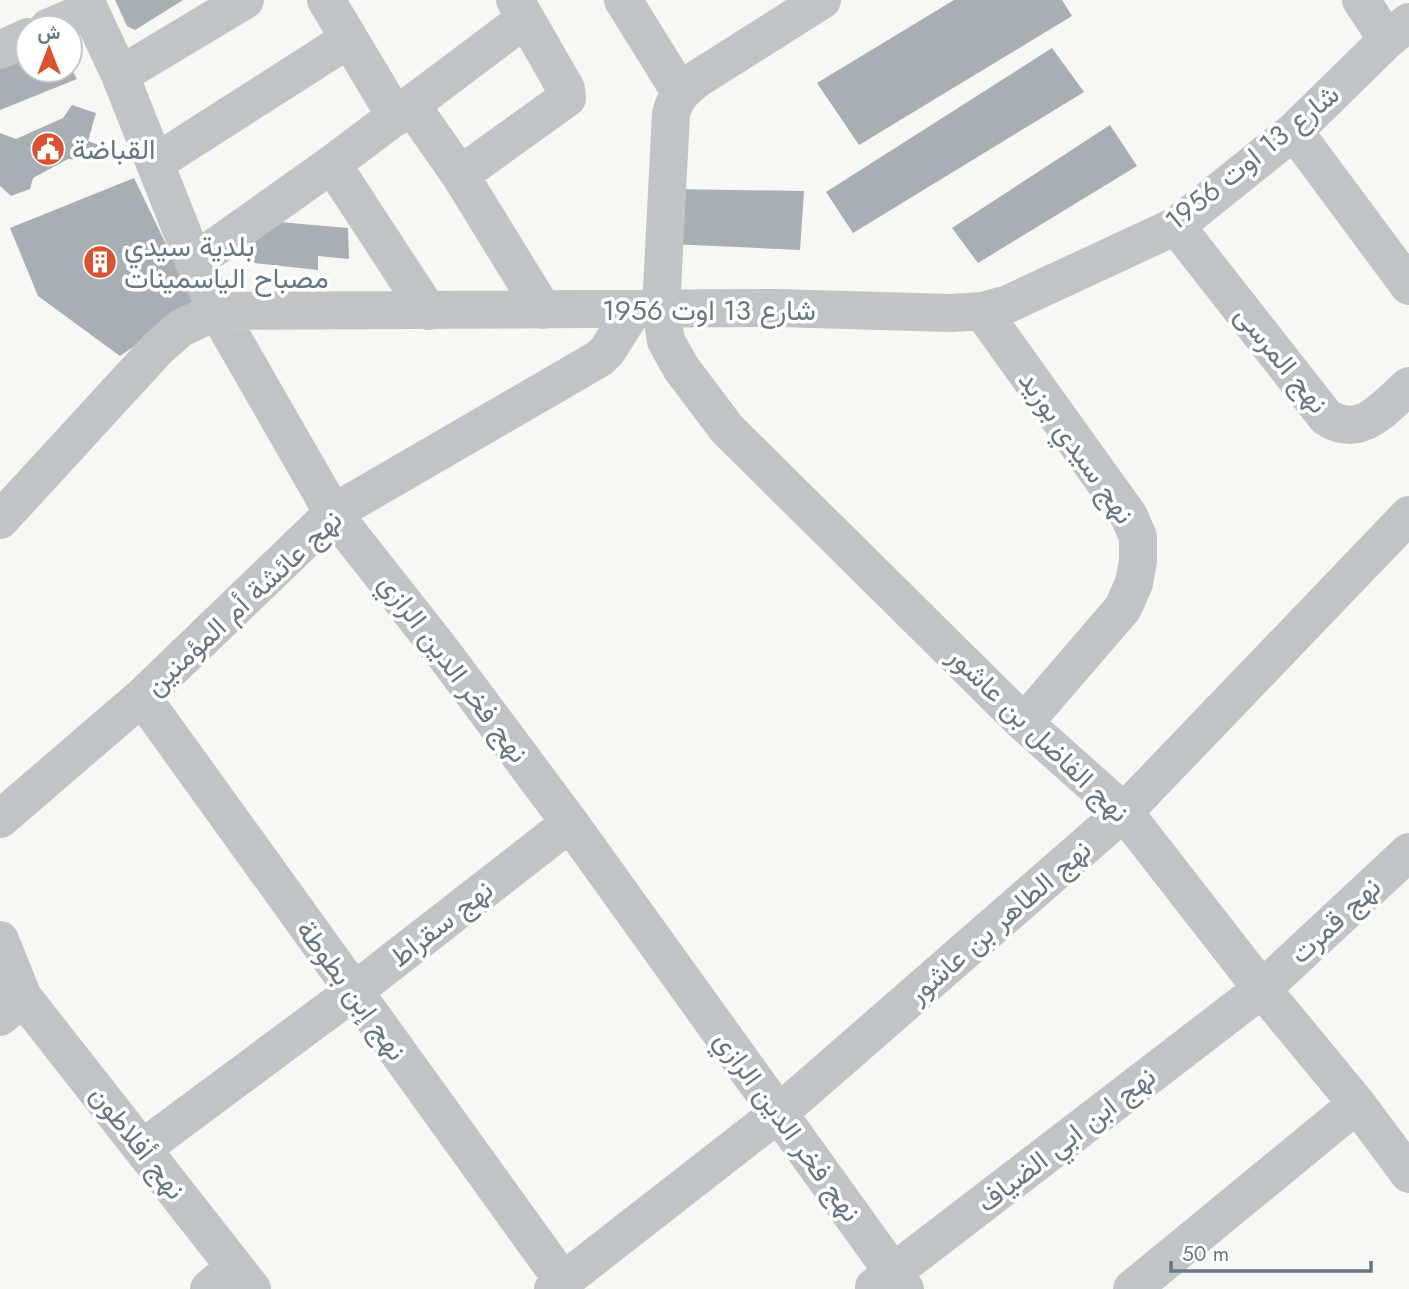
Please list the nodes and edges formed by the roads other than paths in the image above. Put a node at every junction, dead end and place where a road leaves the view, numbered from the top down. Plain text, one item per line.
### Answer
1 (245, 0) edge
2 (326, 0) edge
3 (623, 0) edge
4 (822, 0) edge
5 (1361, 0) edge
6 (87, 5) edge
7 (520, 9) edge
8 (72, 14) edge
9 (1398, 31) edge
10 (349, 39) junction
11 (120, 75) junction
12 (680, 92) junction
13 (404, 111) junction
14 (1294, 131) junction
15 (155, 163) junction
16 (332, 164) junction
17 (460, 175) junction
18 (1176, 226) junction
19 (194, 262) junction
20 (1409, 286) edge
21 (647, 309) junction
22 (543, 310) junction
23 (217, 311) junction
24 (428, 311) junction
25 (982, 311) junction
26 (1409, 386) edge
27 (333, 513) junction
28 (1409, 515) edge
29 (0, 520) edge
30 (142, 697) junction
31 (1024, 723) junction
32 (1124, 812) junction
33 (0, 818) edge
34 (570, 823) junction
35 (1409, 852) edge
36 (0, 940) edge
37 (1262, 989) junction
38 (353, 992) junction
39 (11, 1007) edge
40 (1357, 1104) junction
41 (780, 1112) junction
42 (143, 1148) junction
43 (1405, 1160) edge
44 (232, 1282) edge
45 (890, 1284) edge
46 (558, 1285) edge
47 (1132, 1289) edge

1 - 11 street
2 - 10 street
3 - 12 street
4 - 12 street
5 - 9 street
6 - 8 street
6 - 11 street, نهج فخر الدين الرازي
7 - 13 street
7 - 17 street
9 - 14 street, شارع 13 اوت 1956
10 - 13 street
10 - 15 street
11 - 15 street, نهج فخر الدين الرازي
12 - 21 street, نهج الفاضل بن عاشور
13 - 16 street
13 - 17 street
14 - 18 street, شارع 13 اوت 1956
14 - 20 street
15 - 19 street, نهج فخر الدين الرازي
16 - 19 street
16 - 24 street
17 - 22 street
18 - 25 street, شارع 13 اوت 1956
18 - 26 street, نهج المرسى
19 - 23 street, نهج فخر الدين الرازي
21 - 22 street, شارع 13 اوت 1956
21 - 25 street, شارع 13 اوت 1956
21 - 27 street, نهج عائشة أم المؤمنين
21 - 31 street, نهج الفاضل بن عاشور
22 - 24 street, شارع 13 اوت 1956
23 - 24 street, شارع 13 اوت 1956
23 - 27 street, نهج فخر الدين الرازي
23 - 29 street, شارع 13 اوت 1956
25 - 31 street, نهج سيدي بوزيد
27 - 30 street, نهج عائشة أم المؤمنين
27 - 34 street, نهج فخر الدين الرازي
28 - 32 street, نهج الطاهر بن عاشور
30 - 33 street, نهج عائشة أم المؤمنين
30 - 38 street, نهج إبن بطوطة
31 - 32 street, نهج الفاضل بن عاشور
32 - 37 street, نهج الفاضل بن عاشور
32 - 41 street, نهج الطاهر بن عاشور
34 - 38 street, نهج سقراط
34 - 41 street, نهج فخر الدين الرازي
35 - 37 street, نهج قمرت
36 - 39 street, نهج أفلاطون
37 - 40 street, نهج الفاضل بن عاشور
37 - 45 street, نهج ابن ابي الضياف
38 - 42 street, نهج سقراط
38 - 46 street, نهج إبن بطوطة
39 - 42 street, نهج أفلاطون
40 - 43 street, نهج الفاضل بن عاشور
40 - 47 street
41 - 45 street, نهج فخر الدين الرازي
41 - 46 street, نهج الطاهر بن عاشور
42 - 44 street, نهج أفلاطون

